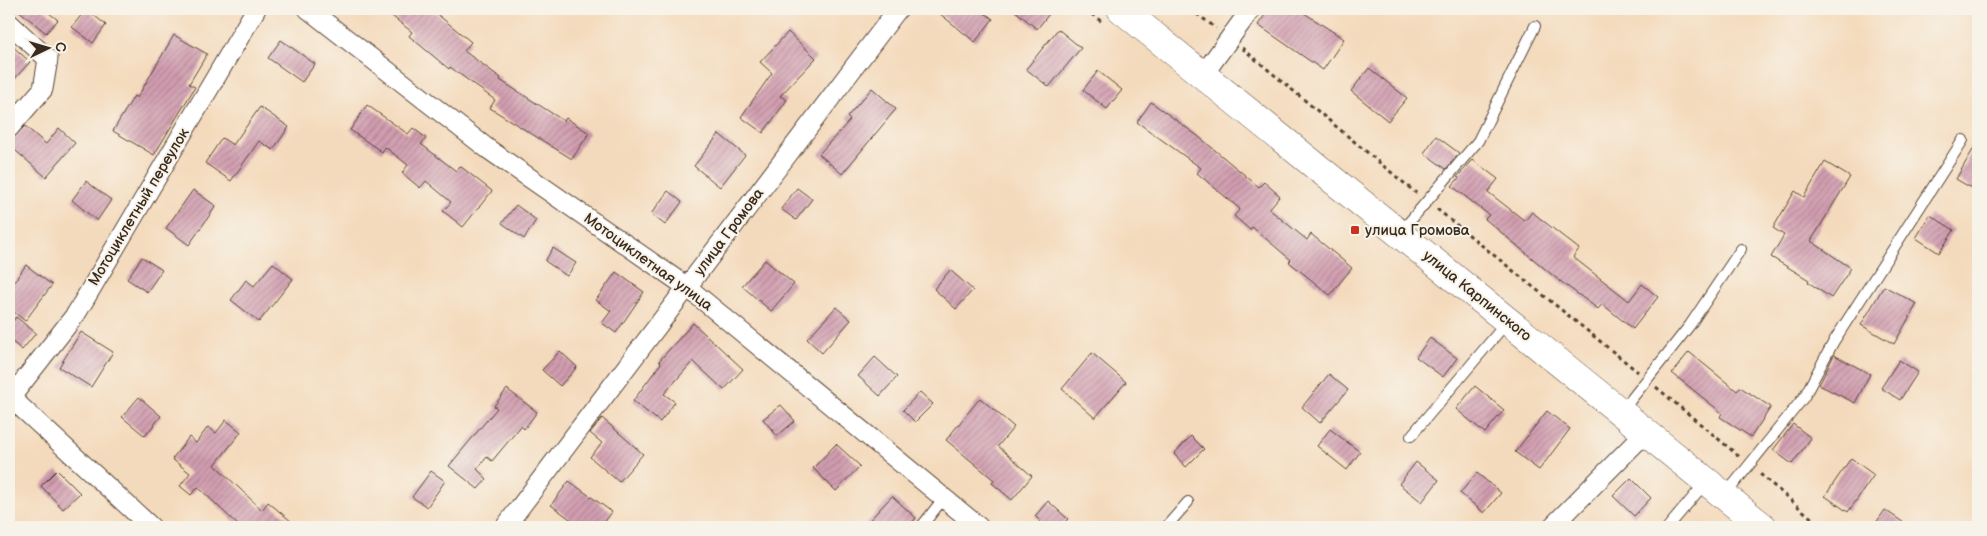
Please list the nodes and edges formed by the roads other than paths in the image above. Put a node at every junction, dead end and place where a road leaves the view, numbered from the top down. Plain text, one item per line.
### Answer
1 (256, 9) edge
2 (308, 9) edge
3 (898, 9) edge
4 (1121, 9) edge
5 (1251, 9) edge
6 (9, 23) edge
7 (1536, 26) dead end
8 (1203, 74) junction
9 (9, 128) edge
10 (1963, 140) dead end
11 (1399, 234) junction
12 (1741, 249) dead end
13 (687, 287) junction
14 (1508, 321) junction
15 (10, 397) edge
16 (1621, 412) junction
17 (1646, 432) junction
18 (1411, 436) dead end
19 (1715, 488) junction
20 (944, 499) junction
21 (1188, 502) dead end
22 (151, 527) edge
23 (505, 527) edge
24 (922, 527) edge
25 (979, 527) edge
26 (1166, 527) edge
27 (1552, 527) edge
28 (1668, 527) edge
29 (1763, 527) edge

1 - 15 street, Мотоциклетный переулок
2 - 13 street, Мотоциклетная улица
3 - 13 street, улица Громова
4 - 8 main road, улица Карпинского
5 - 8 street
6 - 9 street
7 - 11 lane
8 - 11 main road, улица Карпинского
10 - 19 lane
11 - 14 main road, улица Карпинского
12 - 16 lane
13 - 20 street, Мотоциклетная улица
13 - 23 street, улица Громова
14 - 16 main road, улица Карпинского
14 - 18 lane
15 - 22 street
16 - 17 main road, улица Карпинского
17 - 19 main road, улица Карпинского
17 - 27 street
19 - 28 lane
19 - 29 main road, улица Карпинского
20 - 24 lane
20 - 25 street, Мотоциклетная улица
21 - 26 lane

